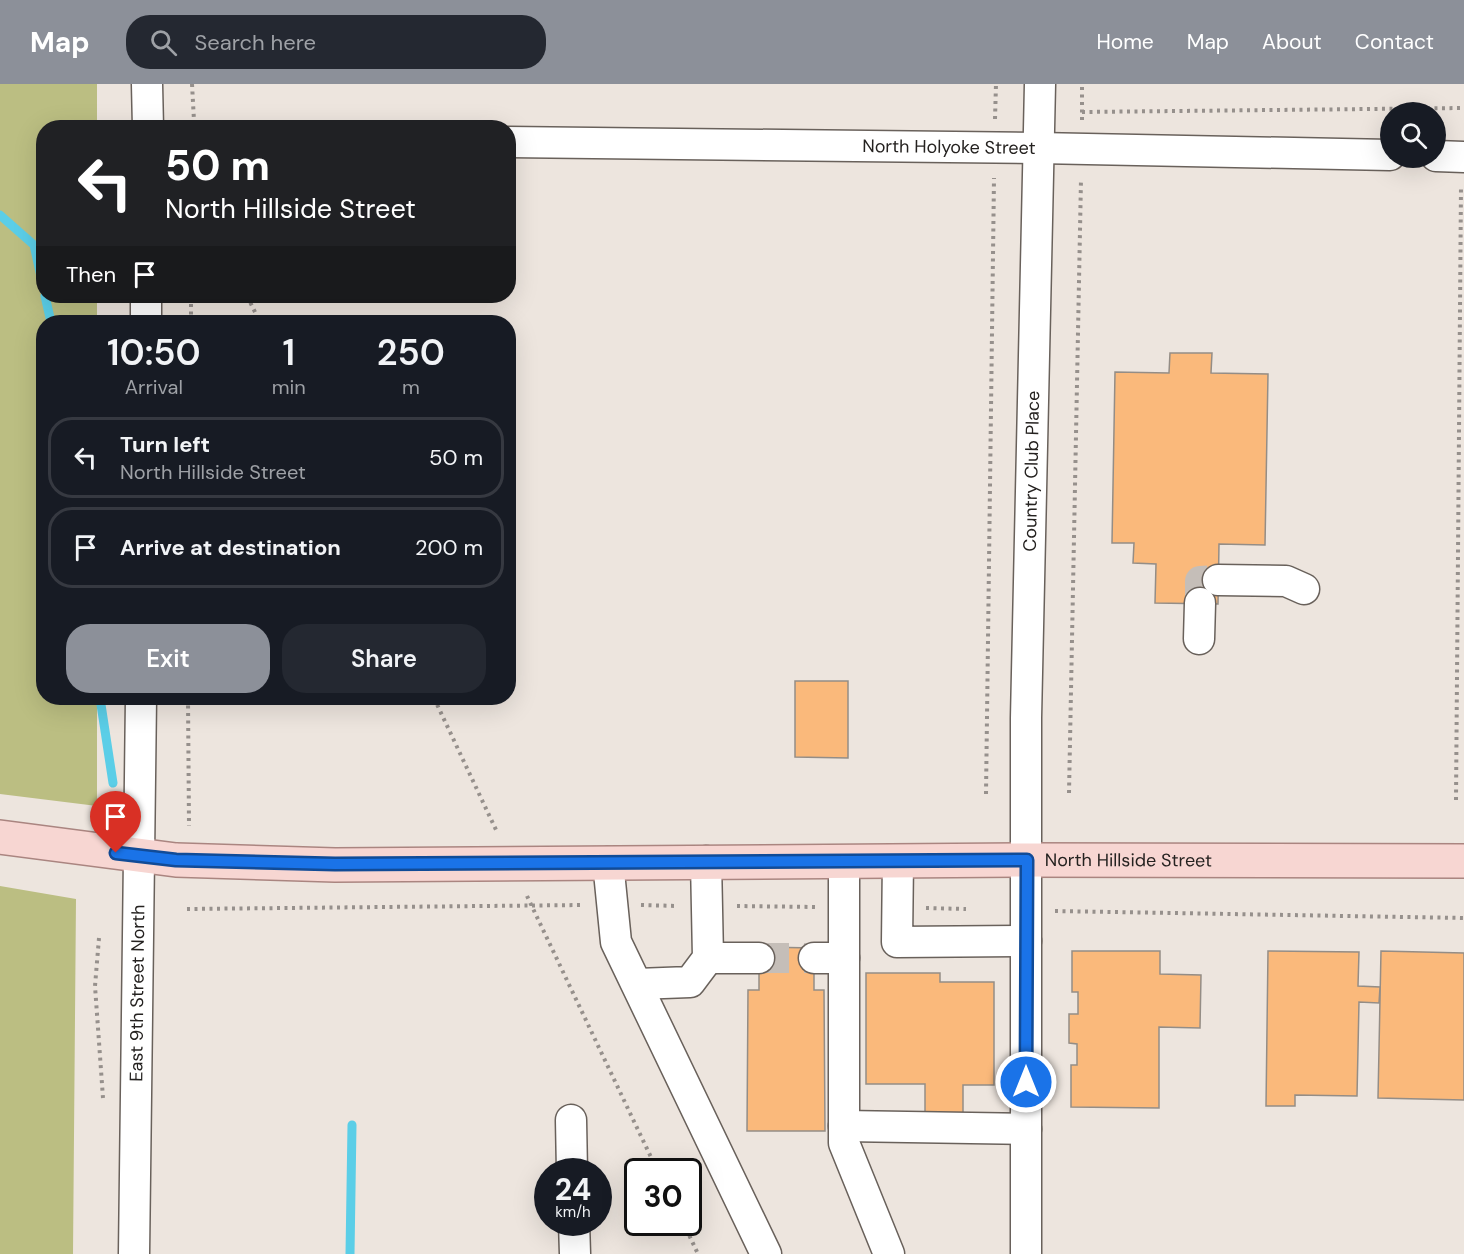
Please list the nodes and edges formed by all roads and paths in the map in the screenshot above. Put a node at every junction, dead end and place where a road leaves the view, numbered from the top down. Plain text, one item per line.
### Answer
1 (147, 84) edge
2 (192, 84) edge
3 (996, 84) edge
4 (1040, 84) edge
5 (1082, 84) edge
6 (1464, 108) edge
7 (1082, 112) junction
8 (148, 120) edge
9 (194, 120) edge
10 (516, 142) edge
11 (994, 147) junction
12 (1038, 148) junction
13 (1081, 148) junction
14 (1380, 155) edge
15 (1446, 161) edge
16 (1463, 169) edge
17 (1218, 580) tunnel mouth
18 (1304, 589) dead end
19 (1200, 603) tunnel mouth
20 (1199, 639) dead end
21 (141, 705) edge
22 (188, 705) edge
23 (437, 705) edge
24 (1069, 793) dead end
25 (986, 794) dead end
26 (1456, 800) dead end
27 (189, 826) dead end
28 (0, 837) edge
29 (139, 856) junction
30 (1027, 860) junction
31 (706, 861) junction
32 (844, 861) junction
33 (898, 861) junction
34 (1464, 861) edge
35 (511, 862) junction
36 (608, 862) junction
37 (1026, 941) junction
38 (708, 958) junction
39 (759, 958) tunnel mouth
40 (814, 958) tunnel mouth
41 (844, 958) junction
42 (637, 984) junction
43 (571, 1120) dead end
44 (844, 1126) junction
45 (1026, 1129) junction
46 (572, 1158) edge
47 (651, 1158) edge
48 (574, 1236) edge
49 (689, 1236) edge
50 (134, 1254) edge
51 (575, 1254) edge
52 (698, 1254) edge
53 (766, 1254) edge
54 (889, 1254) edge
55 (1026, 1254) edge

1 - 8 street
2 - 9 path
3 - 11 path
4 - 12 street, Country Club Place
5 - 7 path
6 - 7 path
7 - 13 path
10 - 11 street, North Holyoke Street
11 - 12 street, North Holyoke Street
11 - 25 path
12 - 13 street, North Holyoke Street
12 - 30 street, Country Club Place
13 - 14 street, North Holyoke Street
13 - 24 path
15 - 16 street
16 - 26 path
17 - 18 street
19 - 20 street
21 - 29 street, East 9th Street North
22 - 27 path
23 - 35 path
28 - 29 main road, North Hillside Street
29 - 35 main road, North Hillside Street
29 - 50 street, East 9th Street North
30 - 33 main road, North Hillside Street
30 - 34 main road, North Hillside Street
30 - 37 street, Country Club Place
31 - 32 main road, North Hillside Street
31 - 36 main road, North Hillside Street
31 - 38 street
32 - 33 main road, North Hillside Street
32 - 41 street
33 - 37 street
35 - 36 main road, North Hillside Street
35 - 47 path
36 - 42 street
37 - 45 street, Country Club Place
38 - 39 street
38 - 42 street
40 - 41 street
41 - 44 street
42 - 53 street
43 - 46 street
44 - 45 street
44 - 54 street
45 - 55 street, Country Club Place
48 - 51 street
49 - 52 path

